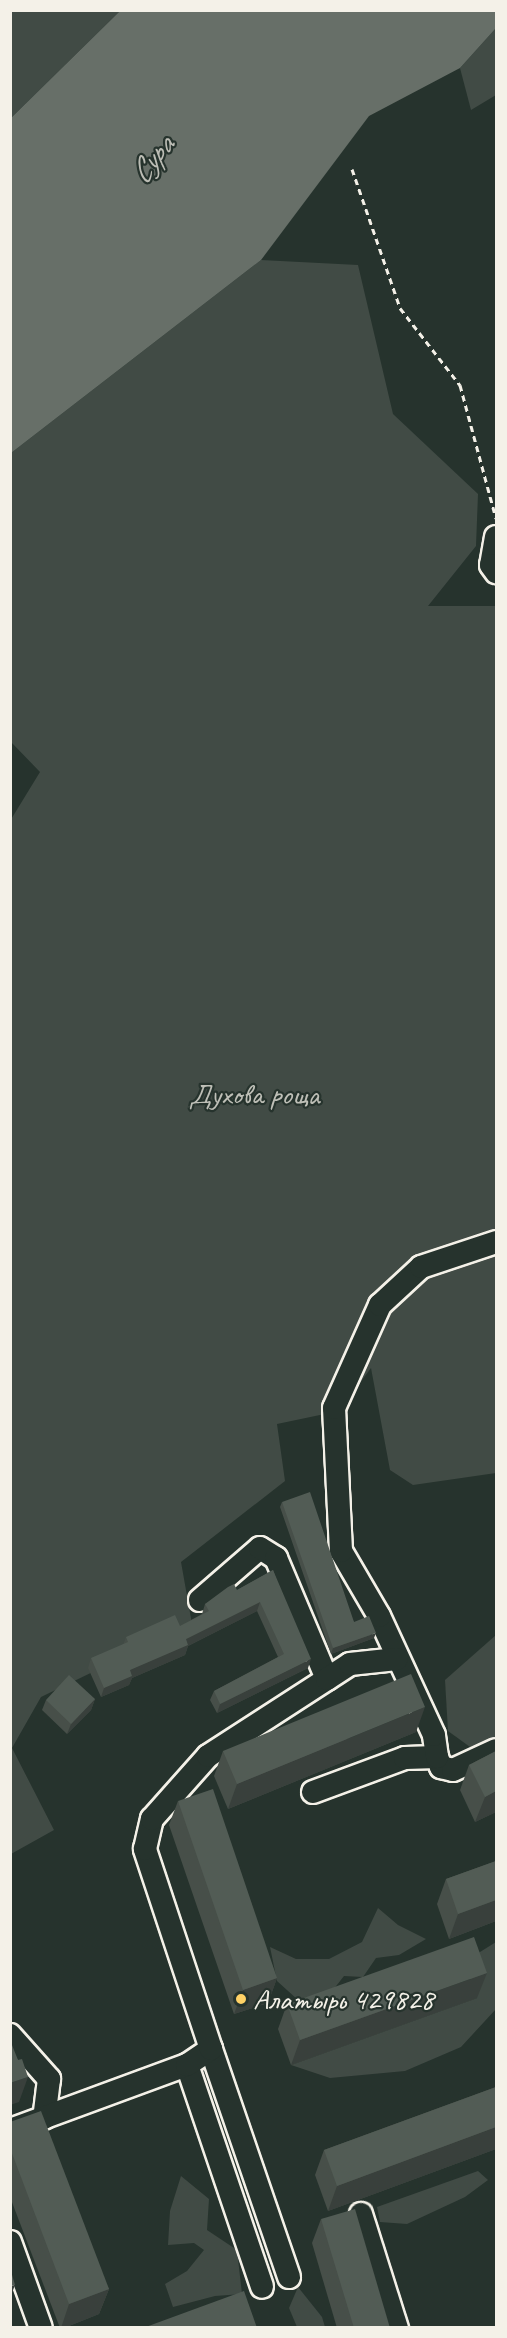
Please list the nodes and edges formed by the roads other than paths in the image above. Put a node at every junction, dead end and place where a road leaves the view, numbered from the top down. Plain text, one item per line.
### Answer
1 (496, 537) edge
2 (496, 572) edge
3 (496, 1242) edge
4 (200, 1600) dead end
5 (398, 1659) junction
6 (327, 1679) junction
7 (496, 1750) edge
8 (437, 1757) junction
9 (313, 1792) dead end
10 (10, 2035) edge
11 (211, 2049) junction
12 (187, 2065) junction
13 (44, 2118) junction
14 (10, 2130) edge
15 (361, 2214) dead end
16 (11, 2246) edge
17 (289, 2277) dead end
18 (262, 2288) dead end
19 (41, 2328) edge
20 (397, 2328) edge

1 - 2 lane
3 - 5 lane
4 - 6 lane
5 - 6 lane
5 - 8 lane
6 - 11 lane
7 - 8 lane
8 - 9 lane
10 - 13 lane
11 - 12 lane
11 - 17 lane
12 - 13 lane
12 - 18 lane
13 - 14 lane
15 - 20 lane
16 - 19 lane

